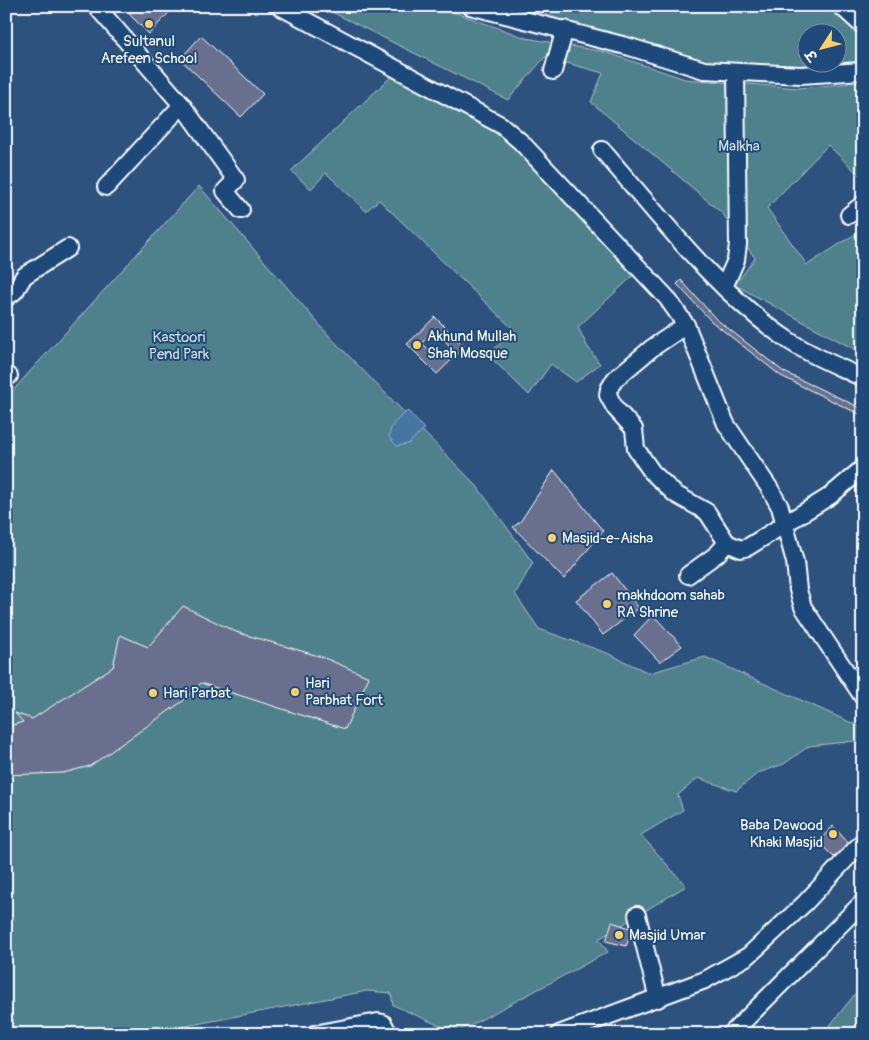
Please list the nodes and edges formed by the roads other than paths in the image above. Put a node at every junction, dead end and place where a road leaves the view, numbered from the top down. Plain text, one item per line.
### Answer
1 (96, 6) edge
2 (279, 6) edge
3 (470, 6) edge
4 (565, 30) junction
5 (553, 71) dead end
6 (863, 71) edge
7 (736, 72) junction
8 (182, 105) junction
9 (602, 150) dead end
10 (106, 187) dead end
11 (863, 204) edge
12 (241, 210) dead end
13 (850, 215) dead end
14 (68, 248) dead end
15 (724, 287) junction
16 (6, 298) edge
17 (686, 324) junction
18 (863, 378) edge
19 (863, 468) edge
20 (786, 524) junction
21 (727, 543) junction
22 (688, 575) dead end
23 (863, 697) edge
24 (863, 841) edge
25 (863, 902) edge
26 (637, 915) dead end
27 (658, 999) junction
28 (314, 1034) edge
29 (389, 1034) edge
30 (559, 1034) edge
31 (731, 1034) edge

1 - 8 street
2 - 17 street
3 - 4 street
4 - 5 street
4 - 7 street
6 - 7 street
7 - 15 street
8 - 10 street
8 - 12 street
9 - 15 street
11 - 13 street
14 - 16 street
15 - 18 street
17 - 20 street
17 - 21 street
19 - 20 street
20 - 21 street
20 - 23 street
21 - 22 street
24 - 27 street
25 - 31 street
26 - 27 street
27 - 30 street
28 - 29 street

